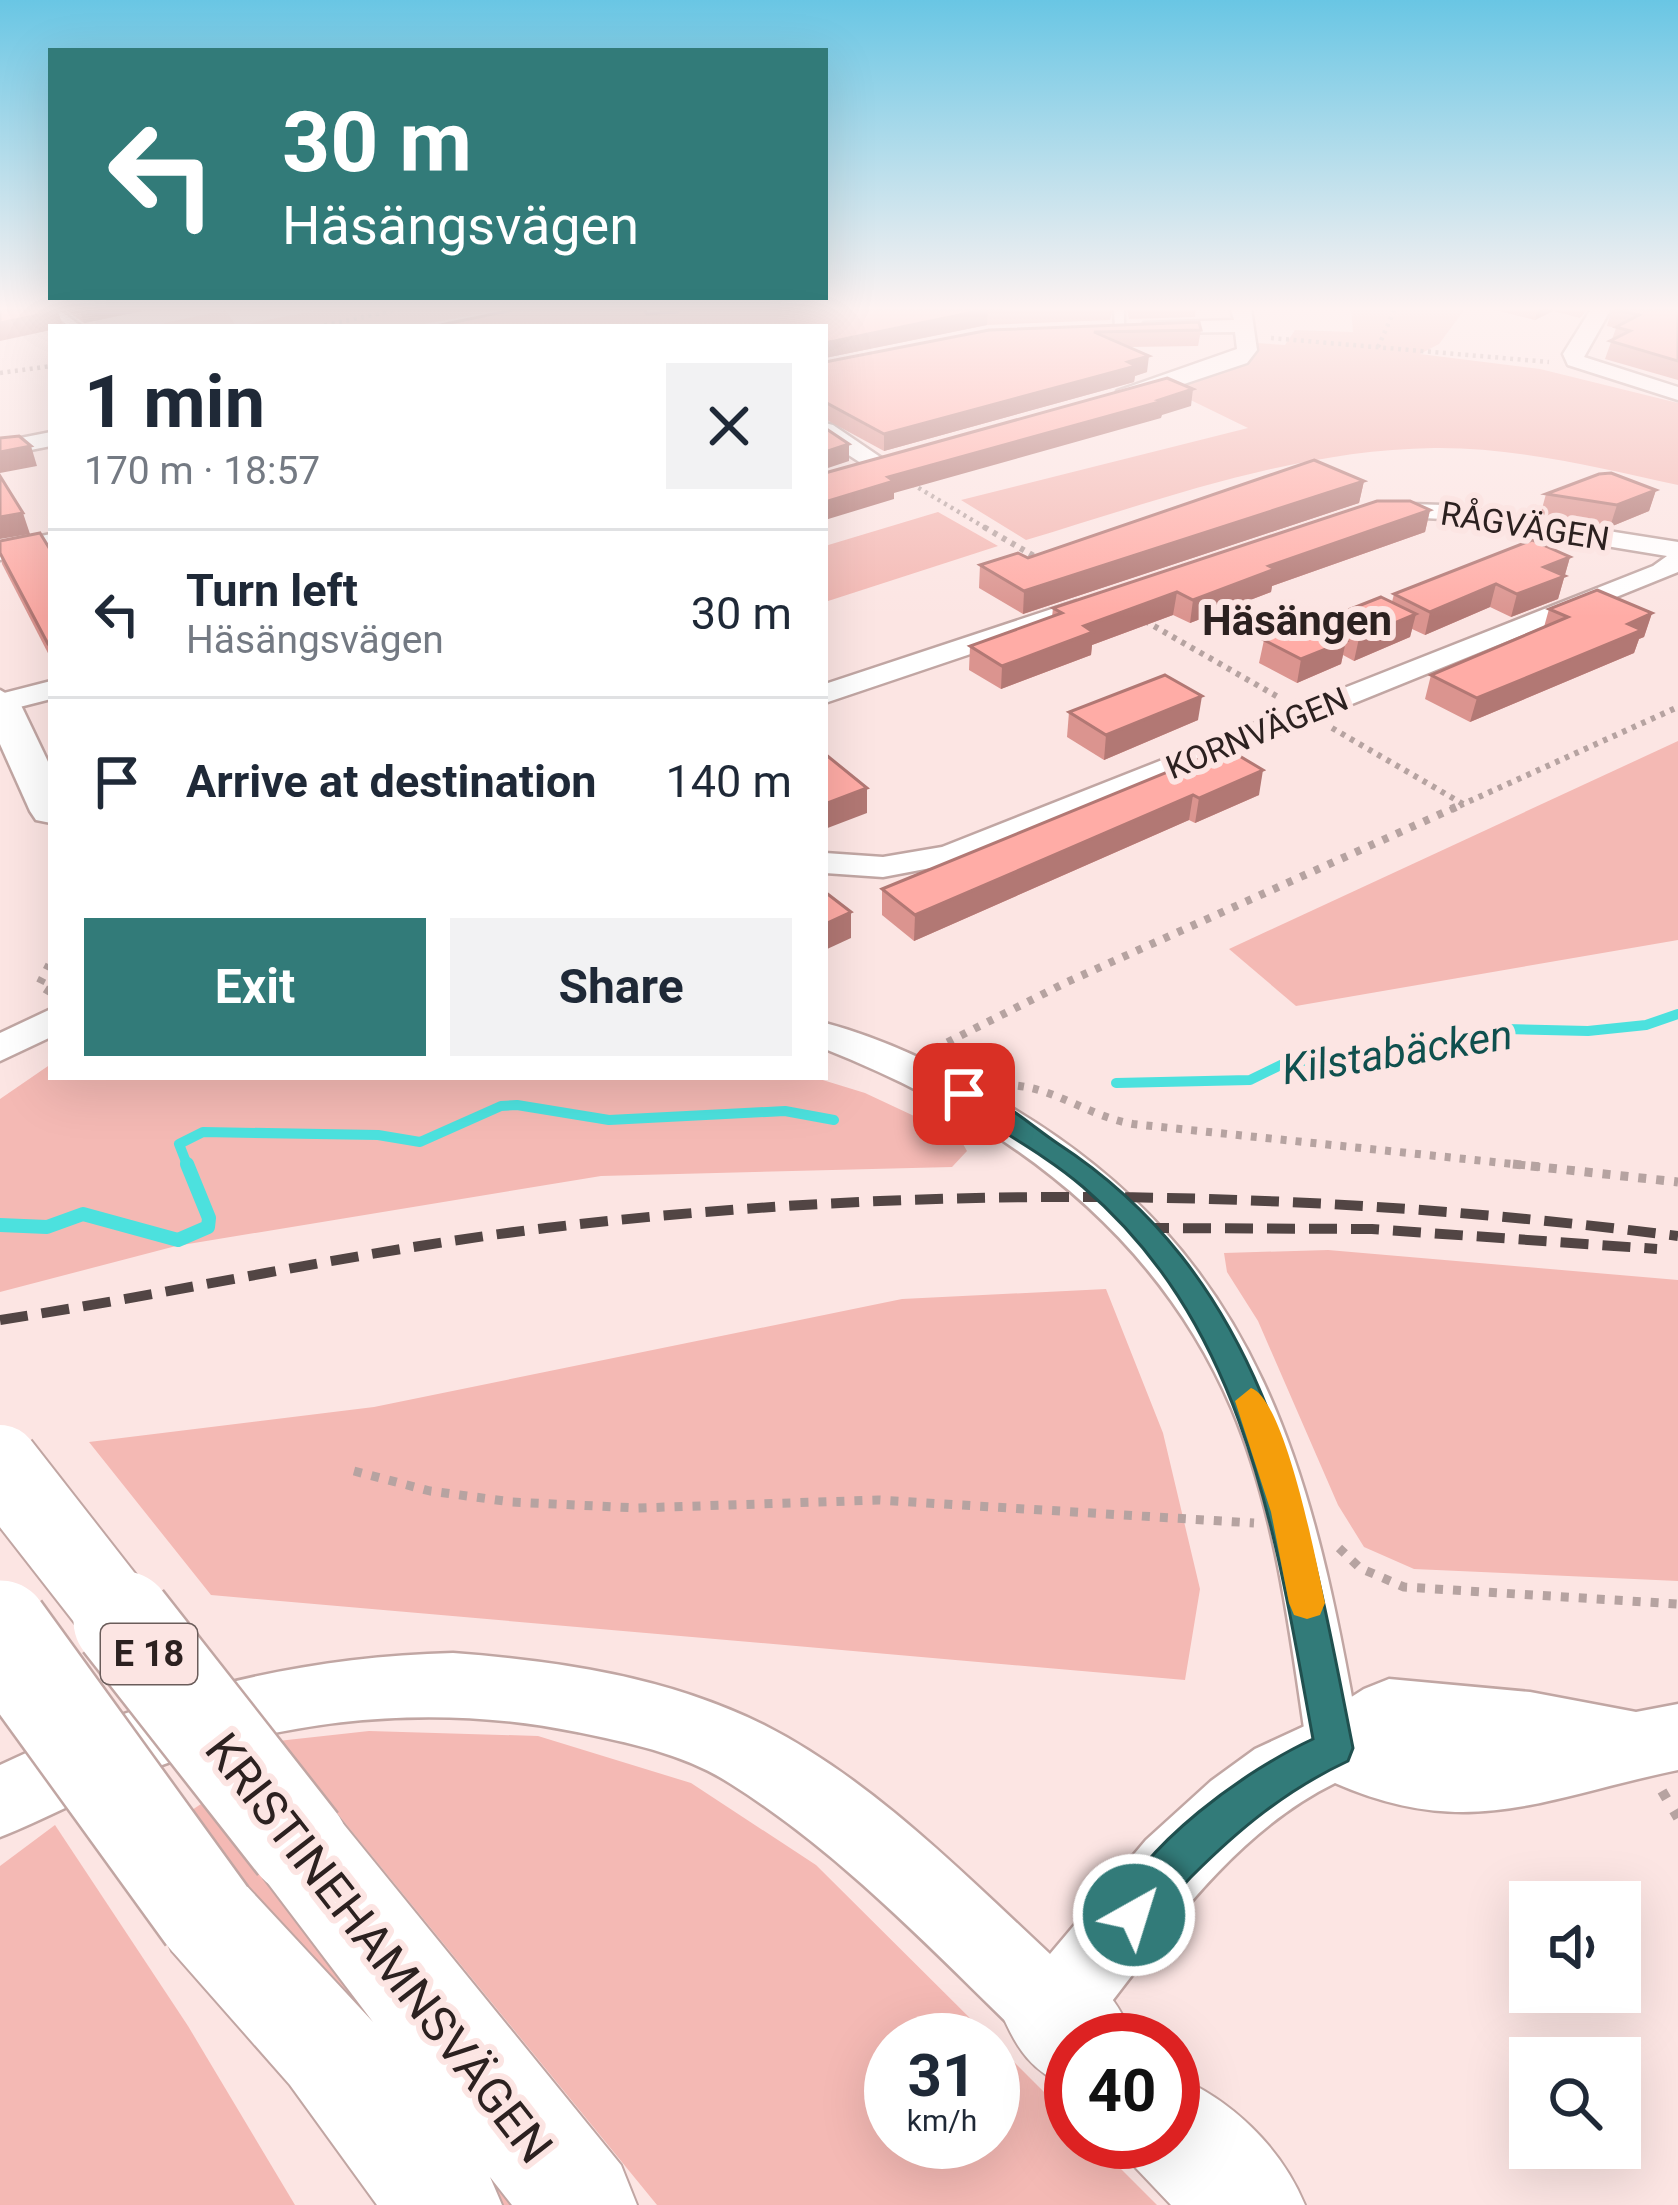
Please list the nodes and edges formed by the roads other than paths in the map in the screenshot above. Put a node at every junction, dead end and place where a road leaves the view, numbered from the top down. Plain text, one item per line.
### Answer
1 (828, 431) edge
2 (48, 440) edge
3 (0, 449) edge
4 (843, 475) edge
5 (1354, 516) edge
6 (48, 543) edge
7 (1678, 550) edge
8 (0, 552) edge
9 (1678, 560) edge
10 (1107, 599) edge
11 (48, 691) edge
12 (828, 693) edge
13 (0, 702) edge
14 (48, 805) edge
15 (828, 863) edge
16 (828, 1036) edge
17 (0, 1464) edge
18 (0, 1630) edge
19 (1656, 1740) edge
20 (1334, 1748) junction
21 (0, 1802) edge
22 (1054, 2013) edge
23 (1077, 2013) edge
24 (1200, 2156) edge
25 (424, 2188) edge
26 (581, 2205) edge
27 (1249, 2205) edge

1 - 4 street
2 - 3 street
5 - 7 street, RÅGVÄGEN
6 - 8 street
9 - 15 street, KORNVÄGEN
10 - 12 street
11 - 13 street
13 - 14 street
16 - 20 street
17 - 26 highway, KRISTINEHAMNSVÄGEN / E 18, bridge
18 - 25 highway, E 18, bridge
19 - 20 street
20 - 23 street
21 - 22 street
24 - 27 highway

